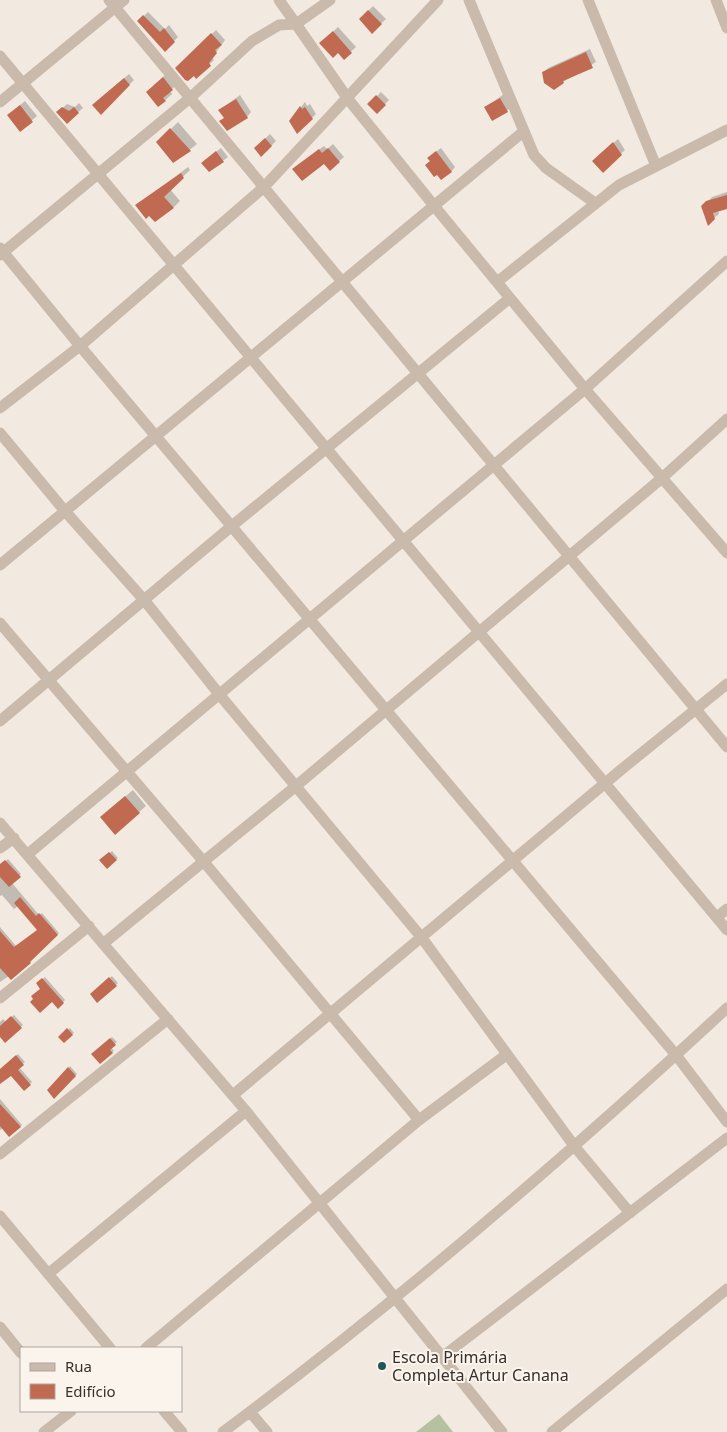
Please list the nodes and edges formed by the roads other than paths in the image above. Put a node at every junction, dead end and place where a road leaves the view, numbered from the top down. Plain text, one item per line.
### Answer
1 (279, 0) edge
2 (330, 0) edge
3 (438, 0) edge
4 (469, 0) edge
5 (588, 0) edge
6 (716, 0) edge
7 (116, 2) edge
8 (296, 24) junction
9 (727, 28) edge
10 (0, 56) edge
11 (23, 84) junction
12 (190, 98) junction
13 (348, 99) junction
14 (0, 102) edge
15 (727, 130) edge
16 (523, 132) junction
17 (656, 166) junction
18 (96, 174) junction
19 (264, 187) junction
20 (595, 203) junction
21 (435, 206) junction
22 (1, 251) edge
23 (727, 261) edge
24 (173, 266) junction
25 (343, 280) junction
26 (497, 282) junction
27 (510, 298) junction
28 (80, 346) junction
29 (249, 357) junction
30 (418, 374) junction
31 (586, 388) junction
32 (0, 408) edge
33 (727, 419) edge
34 (0, 433) edge
35 (155, 435) junction
36 (326, 449) junction
37 (494, 464) junction
38 (662, 478) junction
39 (64, 510) junction
40 (232, 526) junction
41 (402, 539) junction
42 (727, 553) edge
43 (569, 555) junction
44 (0, 565) edge
45 (145, 601) junction
46 (310, 618) junction
47 (0, 623) edge
48 (478, 632) junction
49 (48, 679) junction
50 (727, 684) edge
51 (219, 694) junction
52 (387, 709) junction
53 (695, 710) junction
54 (0, 721) edge
55 (727, 747) edge
56 (126, 771) junction
57 (606, 784) junction
58 (296, 786) junction
59 (0, 823) edge
60 (14, 838) junction
61 (0, 848) edge
62 (28, 854) junction
63 (512, 861) junction
64 (204, 862) junction
65 (727, 909) edge
66 (717, 917) junction
67 (89, 926) junction
68 (727, 930) edge
69 (422, 938) junction
70 (104, 942) junction
71 (0, 998) edge
72 (727, 1008) edge
73 (330, 1013) junction
74 (168, 1019) junction
75 (506, 1055) junction
76 (676, 1056) junction
77 (232, 1095) junction
78 (246, 1111) junction
79 (419, 1120) junction
80 (727, 1122) edge
81 (727, 1138) edge
82 (575, 1147) junction
83 (0, 1154) edge
84 (318, 1202) junction
85 (630, 1213) junction
86 (0, 1216) edge
87 (48, 1274) junction
88 (727, 1289) edge
89 (395, 1298) junction
90 (0, 1327) edge
91 (109, 1347) edge
92 (147, 1347) edge
93 (20, 1352) edge
94 (442, 1357) junction
95 (69, 1412) edge
96 (165, 1412) edge
97 (250, 1412) junction
98 (44, 1432) edge
99 (182, 1432) edge
100 (223, 1432) edge
101 (267, 1432) edge
102 (502, 1432) edge
103 (552, 1432) edge

1 - 8 street
2 - 8 street
3 - 13 street
4 - 16 street
5 - 17 street
6 - 9 street
7 - 11 street
7 - 12 street
8 - 12 street
8 - 13 street
10 - 11 street
11 - 14 street
11 - 18 street
12 - 18 street
12 - 19 street
13 - 19 street
13 - 21 street
15 - 17 street
16 - 20 street
16 - 21 street
17 - 20 street
18 - 22 street
18 - 24 street
19 - 24 street
19 - 25 street
20 - 26 street
21 - 25 street
21 - 26 street
22 - 28 street
23 - 31 street
24 - 28 street
24 - 29 street
25 - 29 street
25 - 30 street
26 - 27 street
27 - 30 street
27 - 31 street
28 - 32 street
28 - 35 street
29 - 35 street
29 - 36 street
30 - 36 street
30 - 37 street
31 - 37 street
31 - 38 street
33 - 38 street
34 - 39 street
35 - 39 street
35 - 40 street
36 - 40 street
36 - 41 street
37 - 41 street
37 - 43 street
38 - 42 street
38 - 43 street
39 - 44 street
39 - 45 street
40 - 45 street
40 - 46 street
41 - 46 street
41 - 48 street
43 - 48 street
43 - 53 street
45 - 49 street
45 - 51 street
46 - 51 street
46 - 52 street
47 - 49 street
48 - 52 street
48 - 57 street
49 - 54 street
49 - 56 street
50 - 53 street
51 - 56 street
51 - 58 street
52 - 58 street
52 - 63 street
53 - 55 street
53 - 57 street
56 - 62 street
56 - 64 street
57 - 63 street
57 - 66 street
58 - 64 street
58 - 69 street
59 - 60 street
60 - 61 street
60 - 62 street
62 - 67 street
63 - 69 street
63 - 76 street
64 - 70 street
64 - 73 street
65 - 66 street
66 - 68 street
67 - 70 street
67 - 71 street
69 - 73 street
69 - 75 street
70 - 74 street
72 - 76 street
73 - 77 street
73 - 79 street
74 - 77 street
74 - 83 street
75 - 79 street
75 - 82 street
76 - 80 street
76 - 82 street
77 - 78 street
78 - 84 street
78 - 87 street
79 - 84 street
81 - 85 street
82 - 85 street
82 - 89 street
84 - 89 street
84 - 92 street
85 - 94 street
86 - 87 street
87 - 91 street
88 - 103 street
89 - 94 street
89 - 97 street
90 - 93 street
94 - 102 street
95 - 98 street
96 - 99 street
97 - 100 street
97 - 101 street

